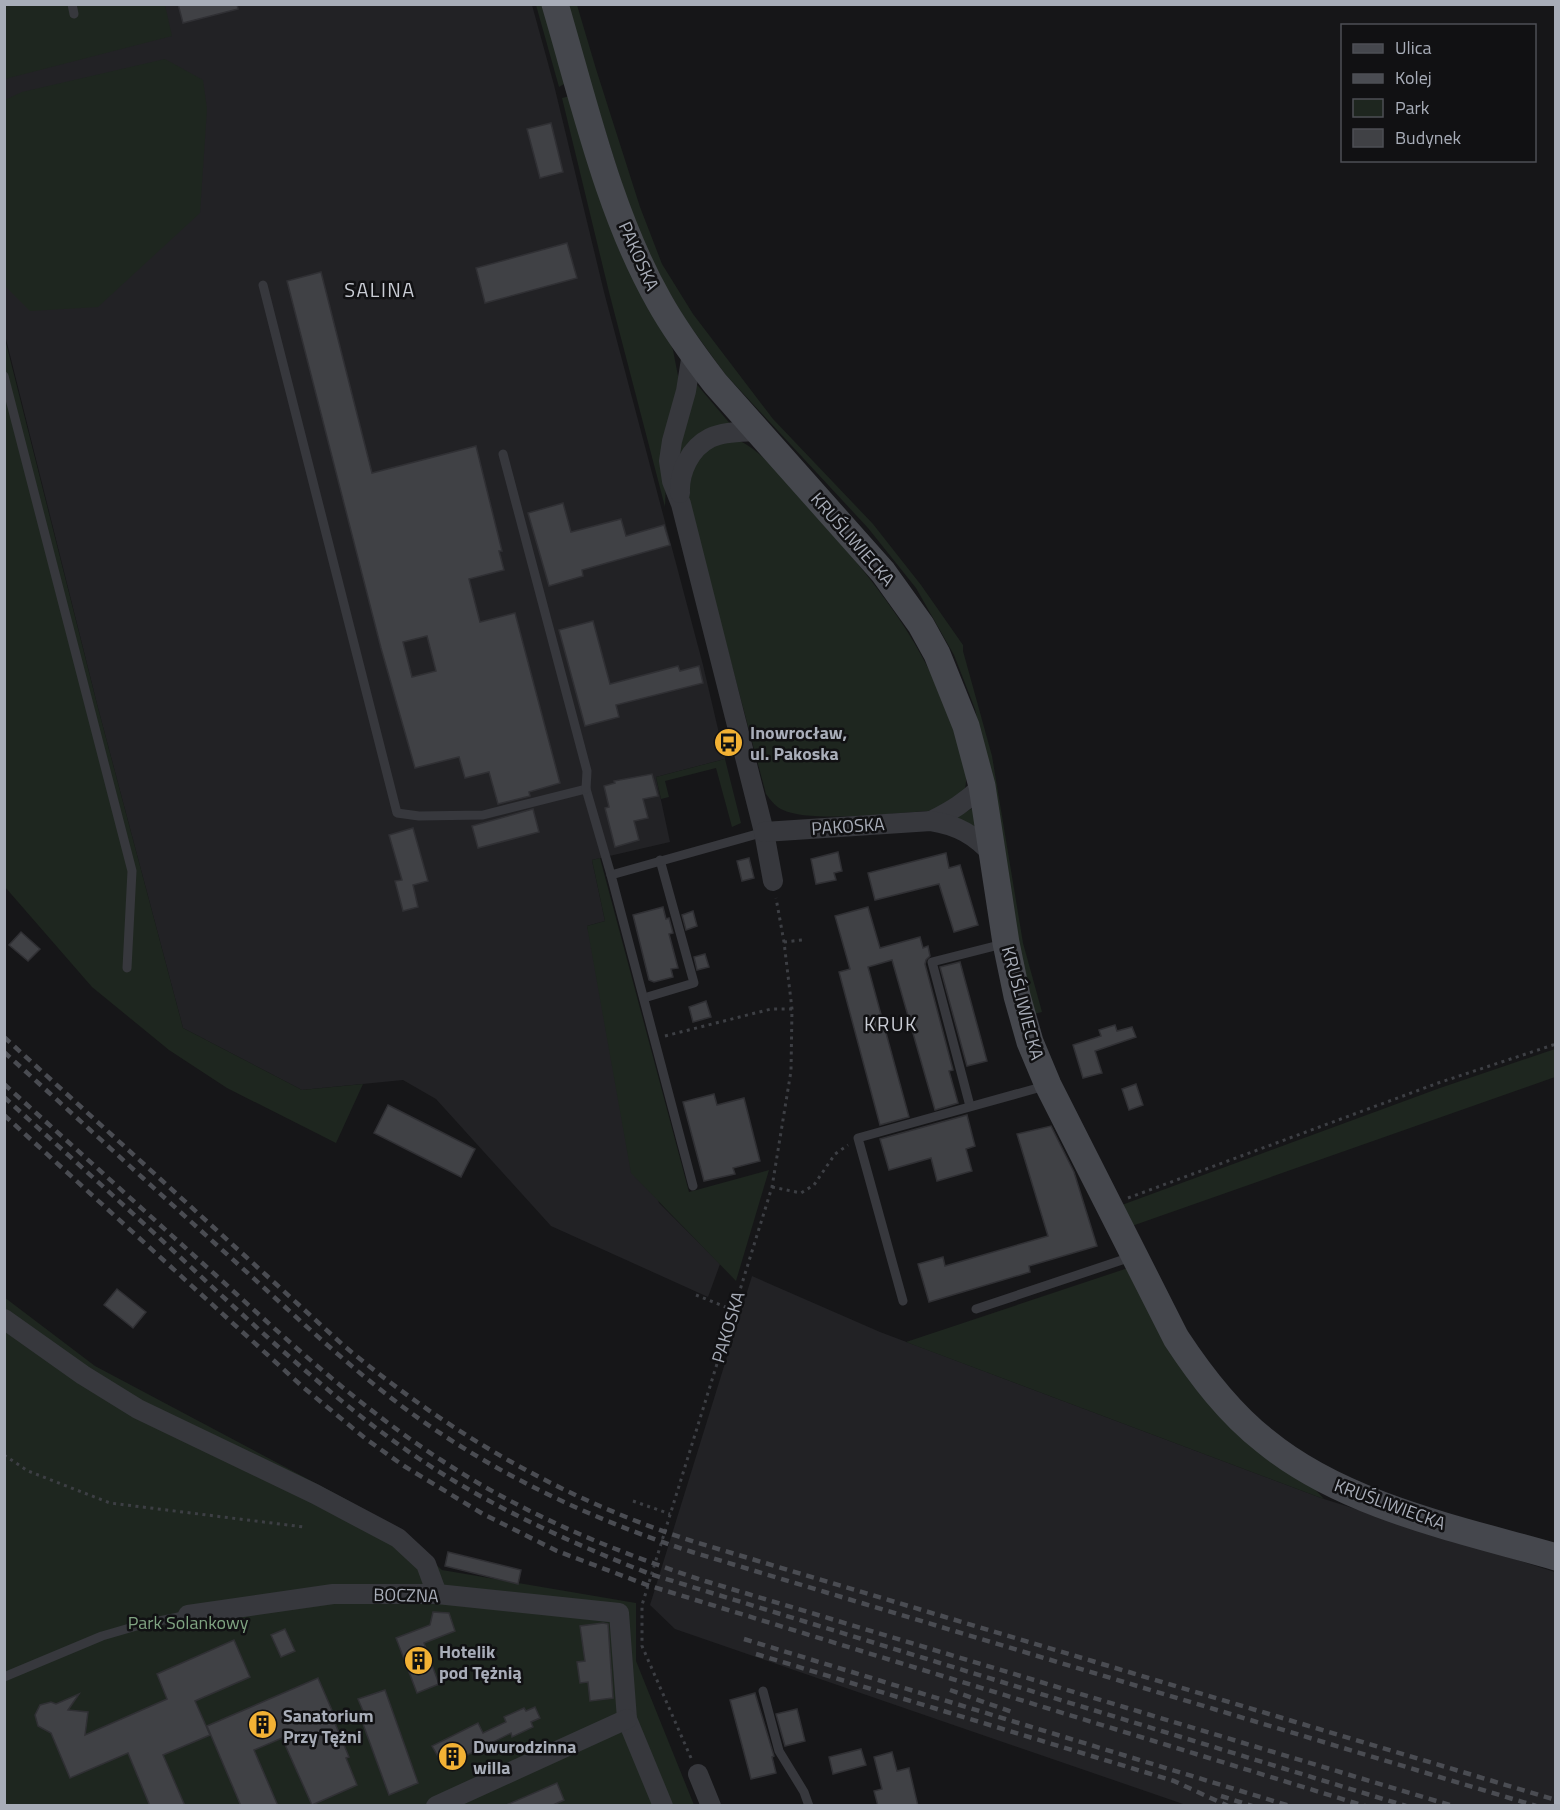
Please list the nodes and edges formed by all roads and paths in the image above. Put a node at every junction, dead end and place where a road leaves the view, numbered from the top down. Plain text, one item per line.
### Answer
1 (555, 4) edge
2 (263, 285) dead end
3 (692, 353) junction
4 (4, 376) edge
5 (757, 431) junction
6 (503, 454) dead end
7 (681, 504) junction
8 (982, 786) junction
9 (586, 789) junction
10 (931, 820) junction
11 (764, 832) junction
12 (993, 855) junction
13 (660, 861) junction
14 (611, 875) junction
15 (773, 881) joint
16 (802, 940) dead end
17 (784, 942) junction
18 (1006, 943) junction
19 (127, 968) dead end
20 (644, 998) junction
21 (792, 1009) junction
22 (655, 1039) junction
23 (1556, 1044) edge
24 (1048, 1085) junction
25 (970, 1106) junction
26 (858, 1138) junction
27 (693, 1186) dead end
28 (772, 1187) junction
29 (1107, 1206) junction
30 (1133, 1256) junction
31 (696, 1295) dead end
32 (903, 1301) dead end
33 (976, 1309) dead end
34 (733, 1310) junction
35 (4, 1319) edge
36 (4, 1455) edge
37 (633, 1501) dead end
38 (670, 1514) junction
39 (304, 1527) dead end
40 (1556, 1557) edge
41 (437, 1594) junction
42 (188, 1615) joint
43 (4, 1677) edge
44 (763, 1691) dead end
45 (627, 1719) junction
46 (698, 1774) joint
47 (436, 1806) edge
48 (663, 1806) edge
49 (711, 1806) edge
50 (809, 1806) edge

1 - 3 main road, PAKOSKA
2 - 9 lane
3 - 5 main road, KRUŚLIWIECKA
3 - 7 street
4 - 19 lane
5 - 7 street
5 - 8 main road, KRUŚLIWIECKA
6 - 9 lane
7 - 11 street
8 - 10 street, PAKOSKA
8 - 12 main road, KRUŚLIWIECKA
9 - 14 lane
10 - 11 street, PAKOSKA
10 - 12 street, PAKOSKA
11 - 13 lane
11 - 15 street
12 - 18 main road, KRUŚLIWIECKA
13 - 14 lane
13 - 20 lane
14 - 20 lane
15 - 17 path, PAKOSKA
16 - 17 path
17 - 21 path, PAKOSKA
18 - 24 main road, KRUŚLIWIECKA
18 - 25 lane
20 - 22 lane
21 - 22 path
21 - 28 path, PAKOSKA
22 - 27 lane
23 - 29 path
24 - 25 lane
24 - 29 main road, KRUŚLIWIECKA
25 - 26 lane
26 - 28 path
26 - 32 lane
28 - 34 path, PAKOSKA
29 - 30 main road, KRUŚLIWIECKA
30 - 33 lane
30 - 40 main road, KRUŚLIWIECKA
31 - 34 path
34 - 38 path, PAKOSKA
35 - 41 street
36 - 39 path
37 - 38 path
38 - 46 path, PAKOSKA
41 - 42 street, BOCZNA
41 - 45 street, BOCZNA
42 - 43 lane, BOCZNA
44 - 50 lane
45 - 47 street
45 - 48 street, BOCZNA
46 - 49 street

